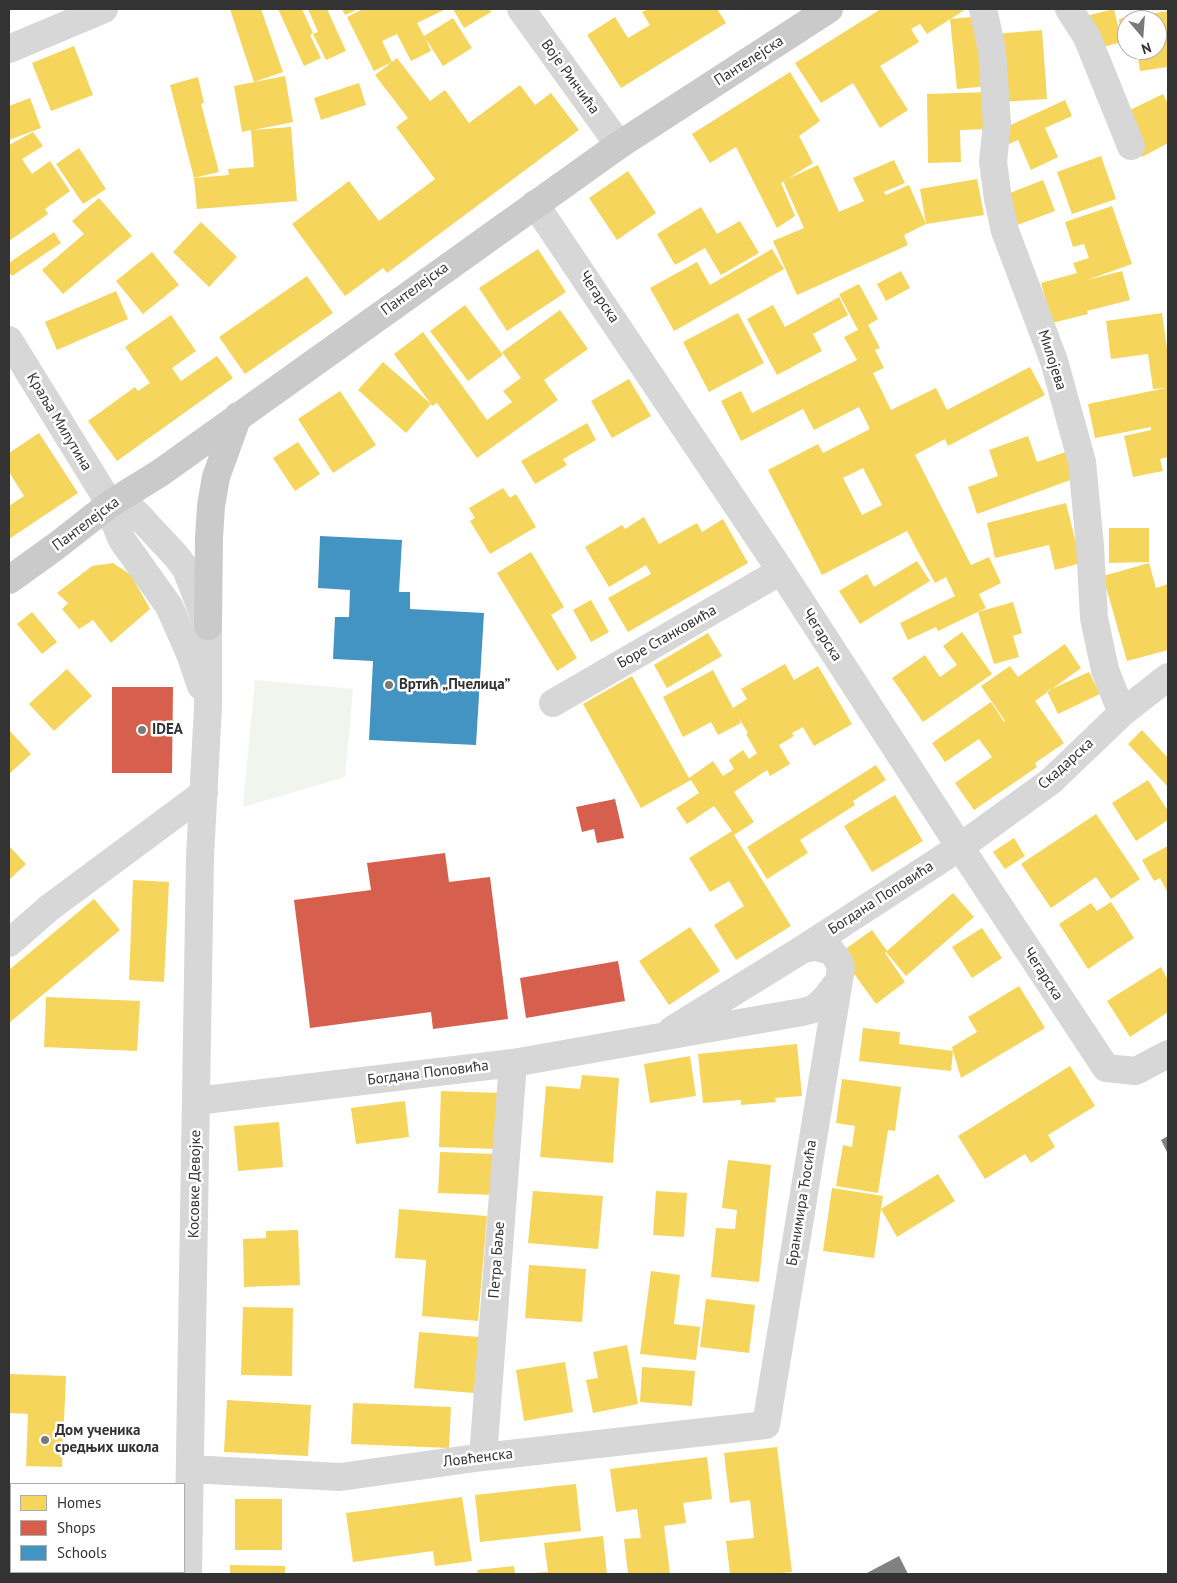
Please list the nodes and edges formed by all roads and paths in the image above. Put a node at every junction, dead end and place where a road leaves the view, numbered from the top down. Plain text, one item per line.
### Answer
1 (104, 9) edge
2 (521, 9) edge
3 (829, 9) edge
4 (983, 9) edge
5 (1069, 9) edge
6 (9, 49) edge
7 (619, 145) junction
8 (1131, 146) dead end
9 (535, 204) junction
10 (9, 340) edge
11 (238, 416) junction
12 (110, 504) junction
13 (781, 571) junction
14 (9, 580) edge
15 (208, 626) junction
16 (1168, 677) edge
17 (553, 703) dead end
18 (208, 707) junction
19 (1122, 713) junction
20 (204, 793) junction
21 (960, 847) junction
22 (9, 943) edge
23 (803, 950) junction
24 (838, 982) junction
25 (658, 1039) junction
26 (1168, 1054) edge
27 (513, 1063) junction
28 (196, 1101) junction
29 (766, 1425) joint
30 (483, 1457) junction
31 (190, 1469) junction
32 (188, 1574) edge

1 - 6 street
2 - 7 street, Воје Ринчића
3 - 7 main road, Пантелејска
4 - 19 street, Милојева
5 - 8 street
7 - 9 main road, Пантелејска
9 - 11 main road, Пантелејска
9 - 13 street, Чегарска
10 - 12 street, Краља Милутина
11 - 12 main road, Пантелејска
11 - 15 main road
12 - 14 main road, Пантелејска
12 - 15 street, Косовке Девојке
12 - 18 street, Косовке Девојке
13 - 17 street, Боре Станковића
13 - 21 street, Чегарска
15 - 18 street, Косовке Девојке
16 - 19 street, Скадарска
18 - 20 street, Косовке Девојке
19 - 21 street, Скадарска
20 - 22 street
20 - 28 street, Косовке Девојке
21 - 23 street, Богдана Поповића
21 - 26 street, Чегарска
23 - 24 street, Богдана Поповића
23 - 25 street, Богдана Поповића
24 - 25 street, Богдана Поповића
24 - 29 street, Бранимира Ћосића
25 - 27 street, Богдана Поповића
27 - 28 street, Богдана Поповића
27 - 30 street, Петра Баље
28 - 31 street, Косовке Девојке
29 - 30 street, Ловћенска
30 - 31 street, Ловћенска
31 - 32 street, Косовке Девојке

